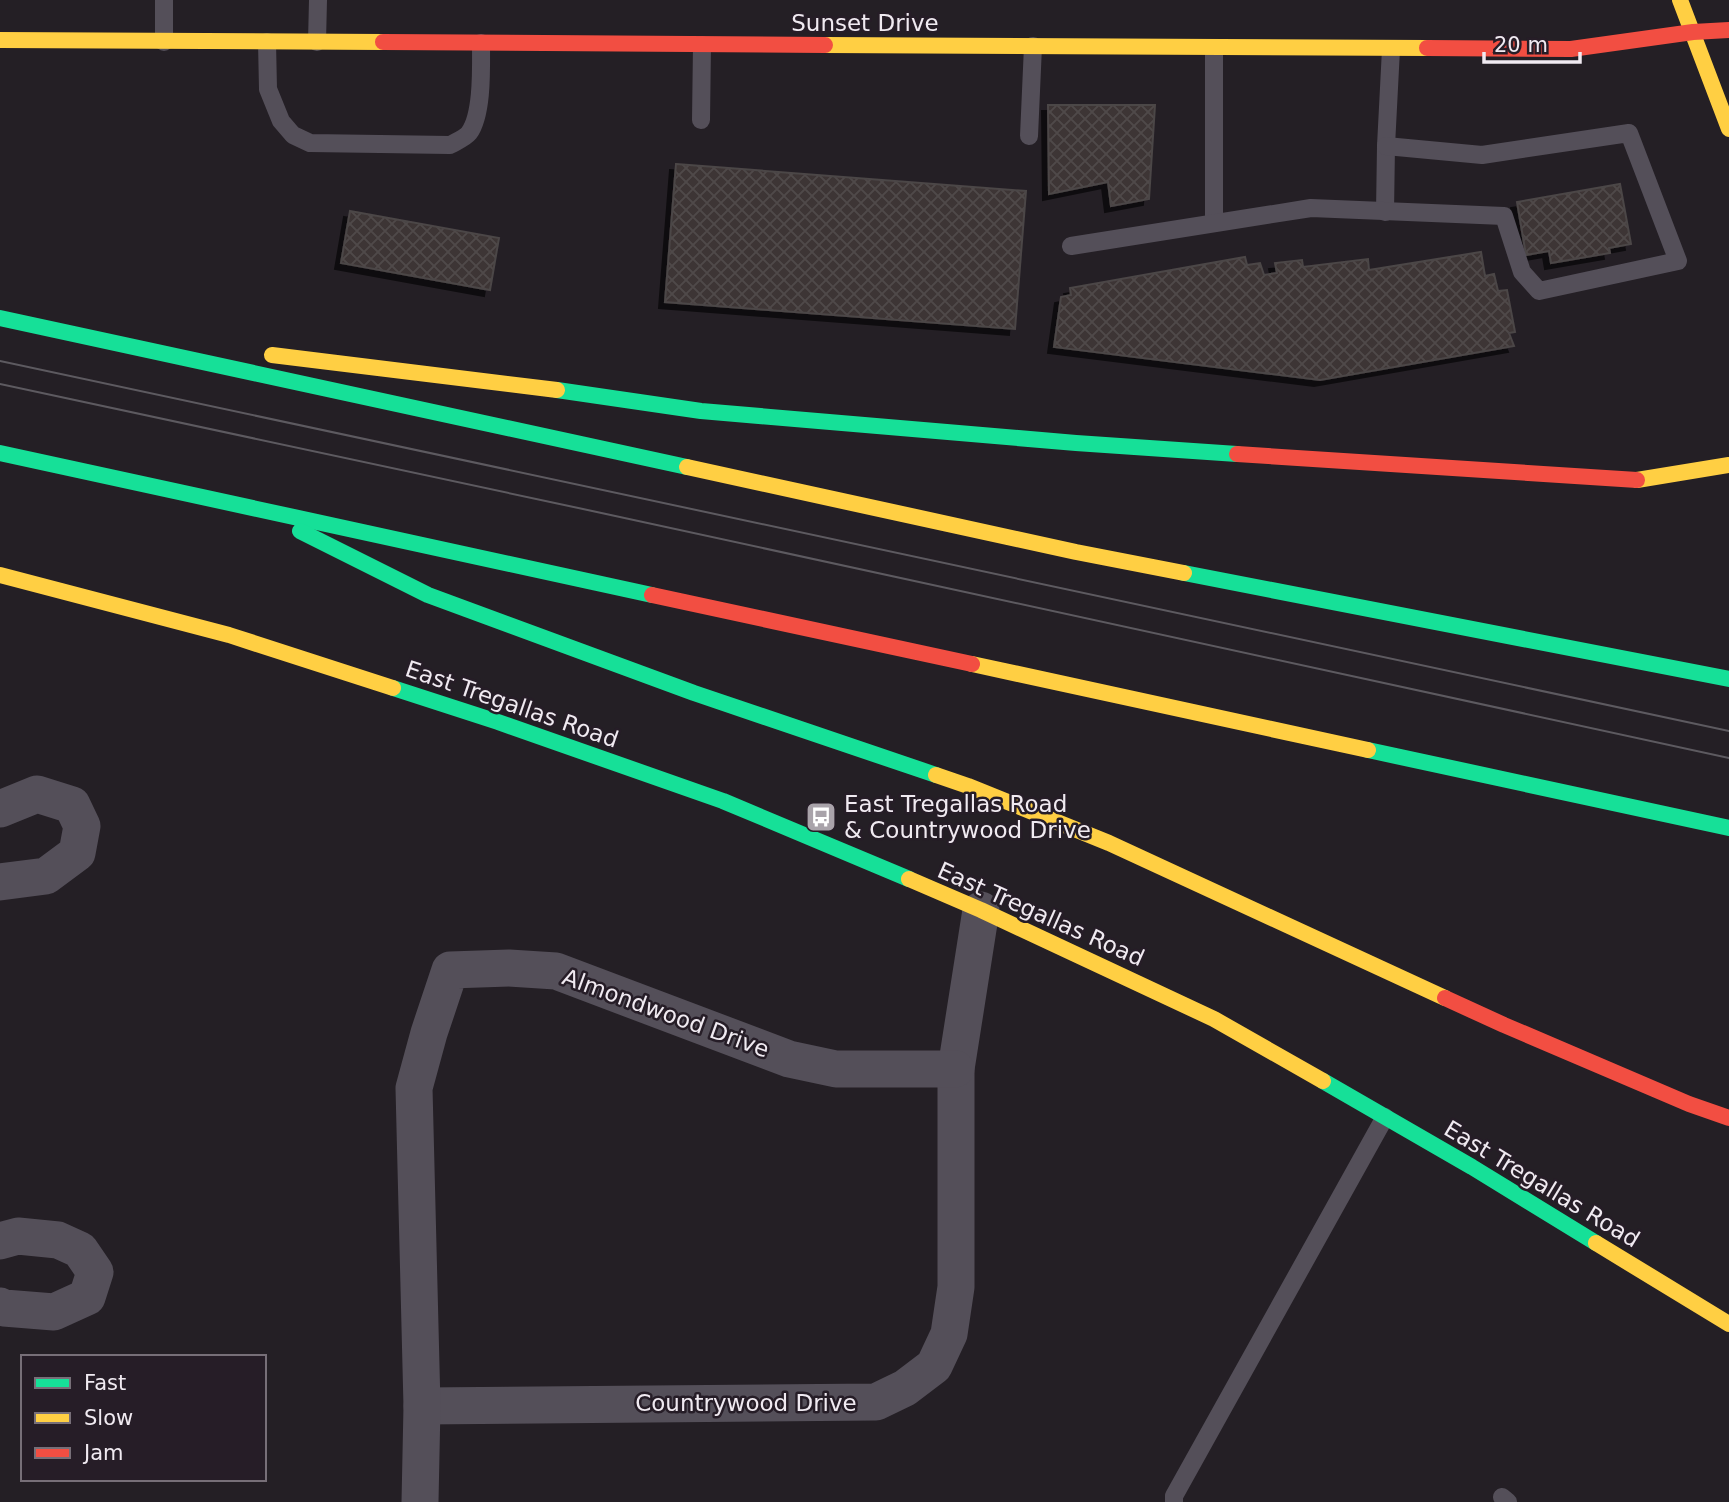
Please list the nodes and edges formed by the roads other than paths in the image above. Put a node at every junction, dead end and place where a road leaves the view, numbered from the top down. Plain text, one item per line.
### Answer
1 (163, 0) edge
2 (318, 0) edge
3 (1680, 0) edge
4 (1729, 30) edge
5 (1693, 32) junction
6 (0, 40) edge
7 (164, 42) junction
8 (267, 42) junction
9 (317, 42) junction
10 (481, 43) junction
11 (1729, 43) edge
12 (702, 45) junction
13 (1033, 46) junction
14 (1214, 48) junction
15 (1391, 49) junction
16 (701, 120) dead end
17 (1729, 129) edge
18 (1029, 136) dead end
19 (1386, 146) junction
20 (1385, 212) junction
21 (1214, 223) junction
22 (1071, 246) dead end
23 (0, 318) edge
24 (25, 324) junction
25 (204, 346) dead end
26 (259, 353) dead end
27 (0, 453) edge
28 (1729, 466) edge
29 (248, 505) junction
30 (0, 575) edge
31 (1593, 653) junction
32 (1729, 669) edge
33 (1729, 679) edge
34 (0, 809) edge
35 (1729, 828) edge
36 (0, 882) edge
37 (981, 910) junction
38 (956, 1069) junction
39 (1385, 1117) junction
40 (1729, 1118) edge
41 (0, 1241) edge
42 (0, 1306) edge
43 (1729, 1324) edge
44 (422, 1406) junction
45 (420, 1502) edge
46 (1174, 1502) edge

1 - 7 lane
2 - 9 lane
3 - 5 main road
4 - 5 main road, Sunset Drive
5 - 11 main road
5 - 15 main road, Sunset Drive
5 - 17 main road
6 - 7 main road, Sunset Drive
7 - 8 main road, Sunset Drive
8 - 9 main road, Sunset Drive
8 - 10 lane
9 - 10 main road, Sunset Drive
10 - 12 main road, Sunset Drive
12 - 13 main road, Sunset Drive
12 - 16 lane
13 - 14 main road, Sunset Drive
13 - 18 lane
14 - 15 main road, Sunset Drive
14 - 21 lane
15 - 19 lane
19 - 20 lane
19 - 20 lane
20 - 21 lane
21 - 22 lane
23 - 24 main road
24 - 25 main road
24 - 31 main road
26 - 28 main road
27 - 29 main road
29 - 35 main road
29 - 40 main road
30 - 37 main road, East Tregallas Road
31 - 32 main road
31 - 33 main road
34 - 36 street
37 - 38 street, Countrywood Drive
37 - 39 main road, East Tregallas Road
38 - 44 street, Countrywood Drive
38 - 44 street, Almondwood Drive
39 - 43 main road, East Tregallas Road
39 - 46 lane
41 - 42 street
44 - 45 street, Almondwood Drive

